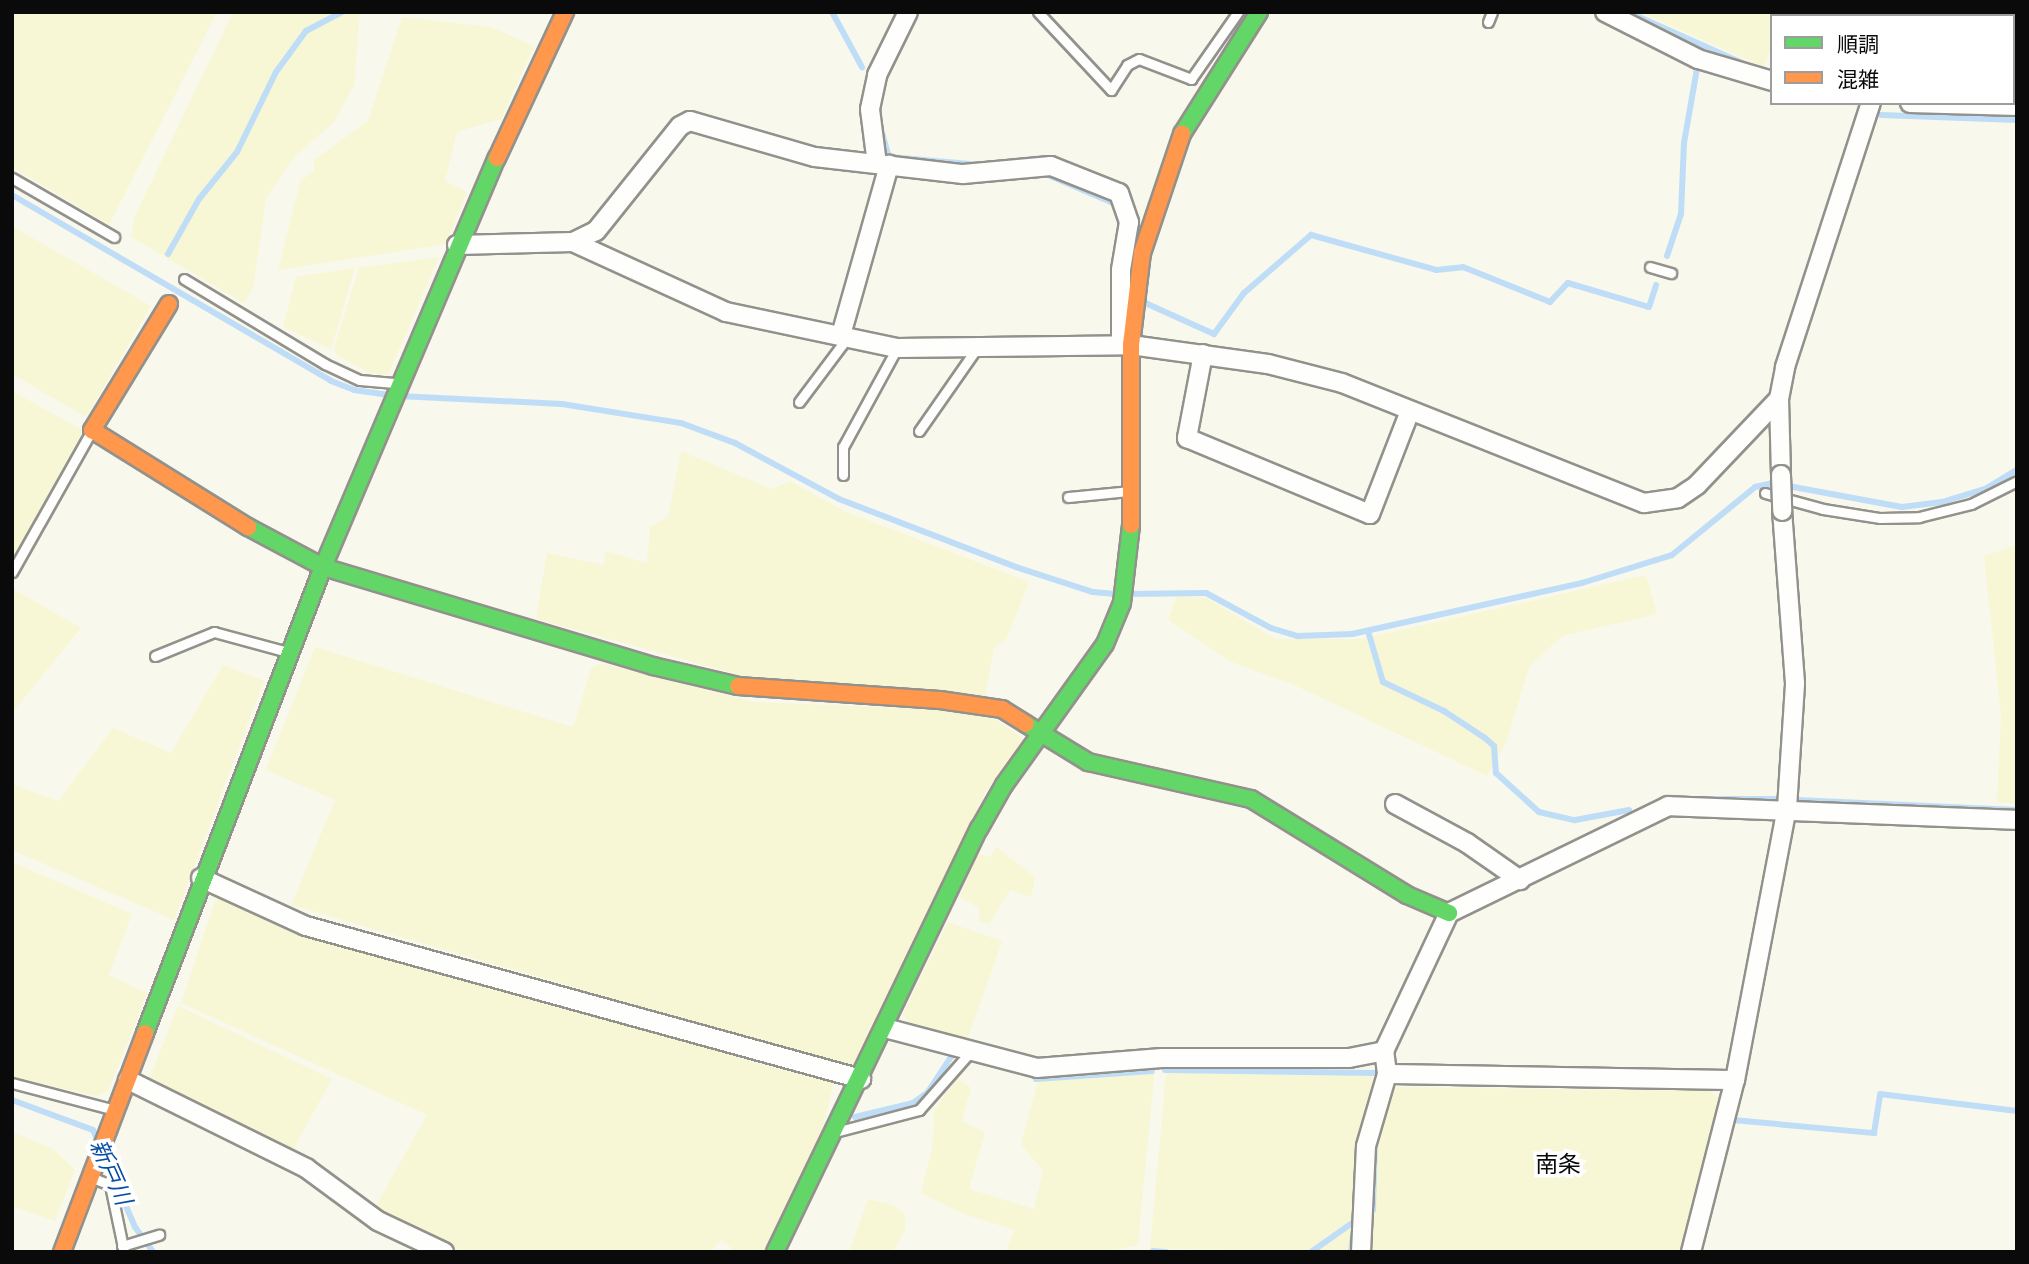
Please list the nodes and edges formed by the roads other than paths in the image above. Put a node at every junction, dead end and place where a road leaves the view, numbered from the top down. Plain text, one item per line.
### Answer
1 (565, 12) edge
2 (908, 12) edge
3 (1038, 12) edge
4 (1238, 12) edge
5 (1492, 12) edge
6 (1605, 12) edge
7 (1258, 13) edge
8 (1488, 22) dead end
9 (1770, 74) edge
10 (1870, 105) edge
11 (1981, 105) edge
12 (2017, 106) edge
13 (883, 165) junction
14 (12, 178) edge
15 (114, 237) dead end
16 (573, 242) junction
17 (457, 245) junction
18 (1650, 267) dead end
19 (1671, 273) dead end
20 (184, 279) dead end
21 (170, 304) dead end
22 (844, 336) junction
23 (1126, 345) junction
24 (897, 348) junction
25 (977, 348) junction
26 (1203, 354) junction
27 (396, 391) junction
28 (1779, 399) junction
29 (799, 402) dead end
30 (1410, 411) junction
31 (92, 430) junction
32 (919, 431) dead end
33 (843, 475) dead end
34 (2017, 481) edge
35 (1131, 490) junction
36 (1765, 493) dead end
37 (1068, 497) dead end
38 (323, 568) junction
39 (12, 572) edge
40 (290, 653) junction
41 (155, 656) dead end
42 (1043, 732) junction
43 (1395, 804) dead end
44 (1787, 808) junction
45 (2017, 820) edge
46 (201, 878) junction
47 (1520, 880) junction
48 (1449, 913) junction
49 (885, 1027) junction
50 (972, 1050) junction
51 (1384, 1051) junction
52 (1387, 1074) junction
53 (861, 1079) junction
54 (128, 1080) junction
55 (1735, 1080) junction
56 (12, 1083) edge
57 (116, 1110) junction
58 (834, 1132) junction
59 (93, 1172) junction
60 (158, 1236) dead end
61 (126, 1247) edge
62 (62, 1252) edge
63 (444, 1252) edge
64 (775, 1252) edge
65 (1361, 1252) edge
66 (1692, 1252) edge

1 - 17 street
2 - 13 street
3 - 4 lane
5 - 8 lane
6 - 9 street
7 - 23 street
10 - 28 street
11 - 12 street
13 - 16 street
13 - 22 street
13 - 23 street
14 - 15 lane
16 - 17 street
16 - 22 street
17 - 27 street
18 - 19 lane
20 - 27 lane
21 - 31 street
22 - 24 street
22 - 29 lane
23 - 25 street
23 - 26 street
23 - 35 street
24 - 25 street
24 - 33 lane
25 - 32 lane
26 - 30 street
26 - 30 street
27 - 38 street
28 - 30 street
28 - 44 street, bridge
31 - 38 street
31 - 39 lane
34 - 36 lane
35 - 37 lane
35 - 42 street
38 - 40 street
38 - 42 street
40 - 41 lane
40 - 46 street
42 - 48 street
42 - 49 street
43 - 47 street
44 - 45 street
44 - 47 street
44 - 55 street
46 - 53 street
46 - 54 street
47 - 48 street
48 - 51 street
49 - 50 street
49 - 53 street
50 - 51 street
50 - 58 lane
51 - 52 street
52 - 55 street
52 - 65 street
53 - 58 street
54 - 57 street
54 - 63 street
55 - 66 street
56 - 57 lane
57 - 59 street
58 - 64 street
59 - 61 lane
59 - 62 street
60 - 61 lane

